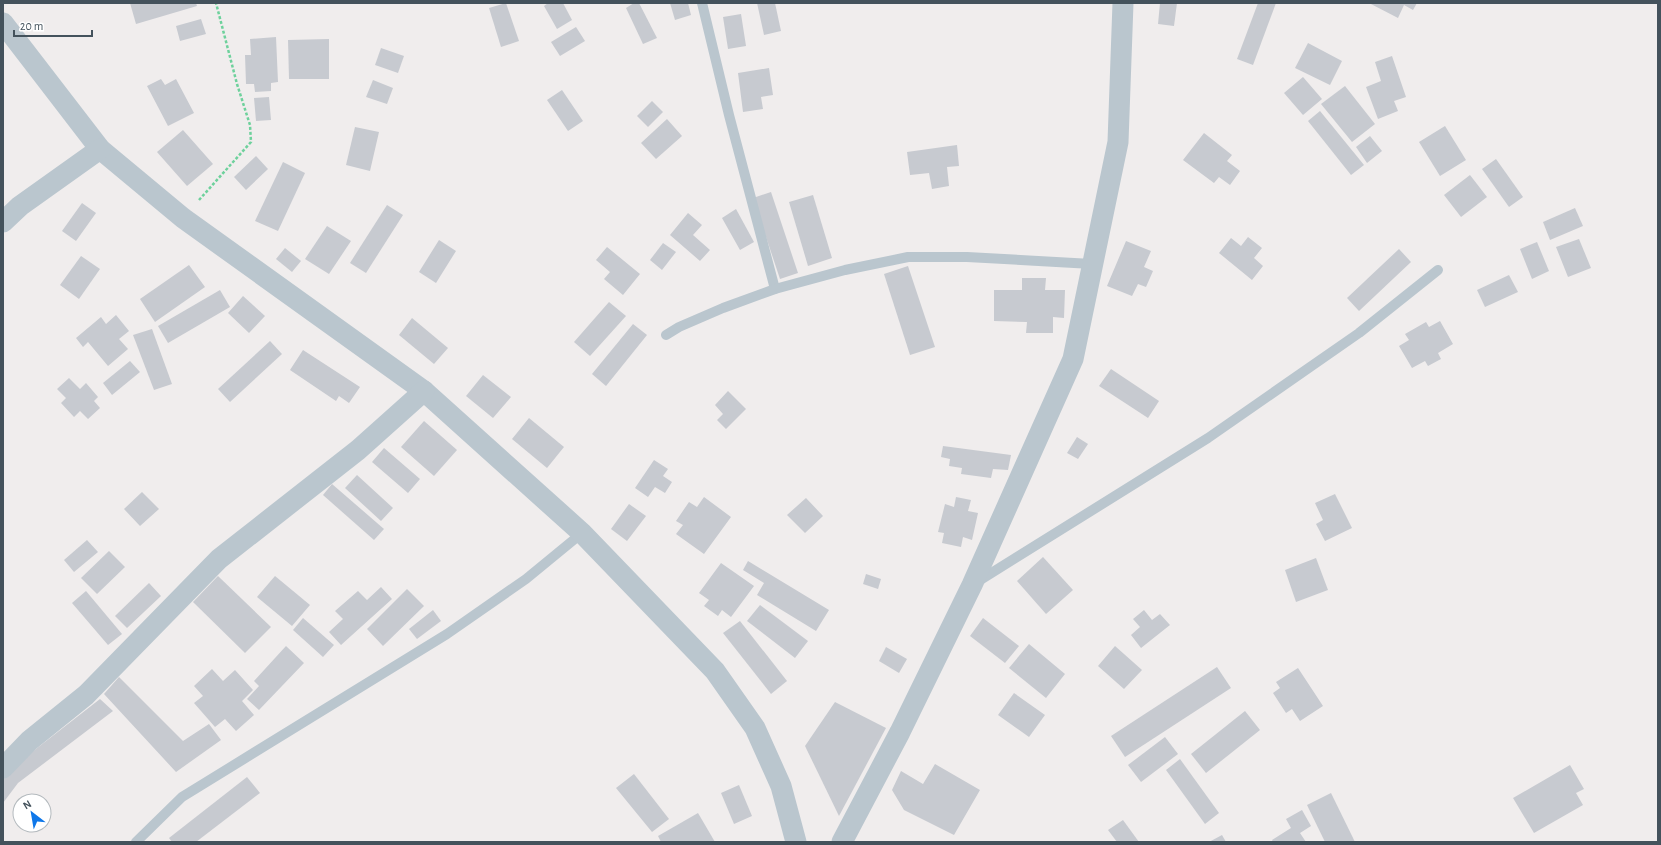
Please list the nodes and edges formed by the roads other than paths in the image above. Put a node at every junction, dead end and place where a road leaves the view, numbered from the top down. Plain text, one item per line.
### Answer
1 (702, 3) edge
2 (1123, 3) edge
3 (3, 23) edge
4 (100, 149) junction
5 (3, 222) edge
6 (1092, 264) junction
7 (1438, 270) dead end
8 (775, 289) junction
9 (666, 335) dead end
10 (424, 391) junction
11 (582, 534) junction
12 (972, 585) junction
13 (3, 768) edge
14 (136, 842) edge
15 (796, 842) edge
16 (842, 842) edge

1 - 8 lane
2 - 6 street
3 - 4 street
4 - 5 street
4 - 10 street
6 - 8 lane
6 - 12 street
7 - 12 lane
8 - 9 lane
10 - 11 street
10 - 13 street
11 - 14 lane
11 - 15 street
12 - 16 street

